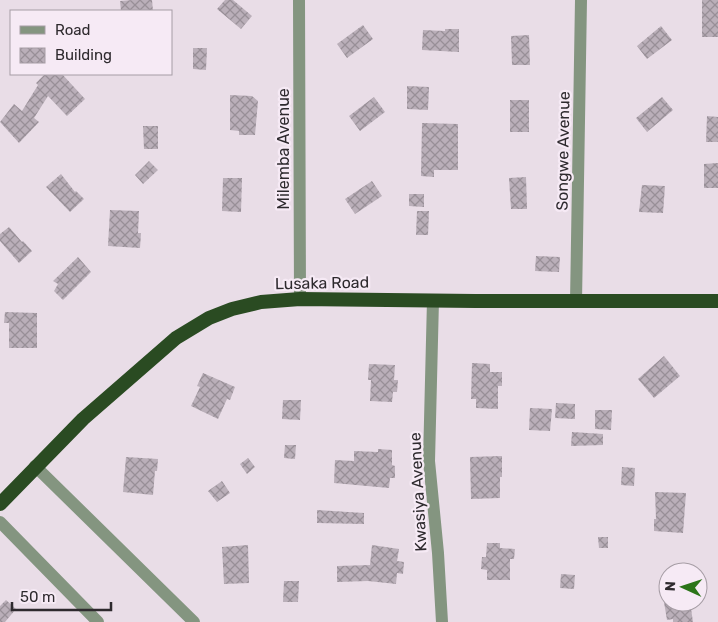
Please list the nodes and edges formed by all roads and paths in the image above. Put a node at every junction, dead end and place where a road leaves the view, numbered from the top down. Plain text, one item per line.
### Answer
1 (299, 0) edge
2 (581, 0) edge
3 (300, 299) junction
4 (433, 300) junction
5 (718, 301) edge
6 (576, 302) junction
7 (35, 466) junction
8 (0, 504) edge
9 (0, 522) edge
10 (98, 622) edge
11 (194, 622) edge
12 (442, 622) edge

1 - 3 street, Milemba Avenue
2 - 6 street, Songwe Avenue
3 - 4 highway, Lusaka Road
3 - 7 highway, Lusaka Road
4 - 6 highway, Lusaka Road
4 - 12 street, Kwasiya Avenue
5 - 6 highway, Lusaka Road
7 - 8 highway, Lusaka Road
7 - 11 street
9 - 10 street

